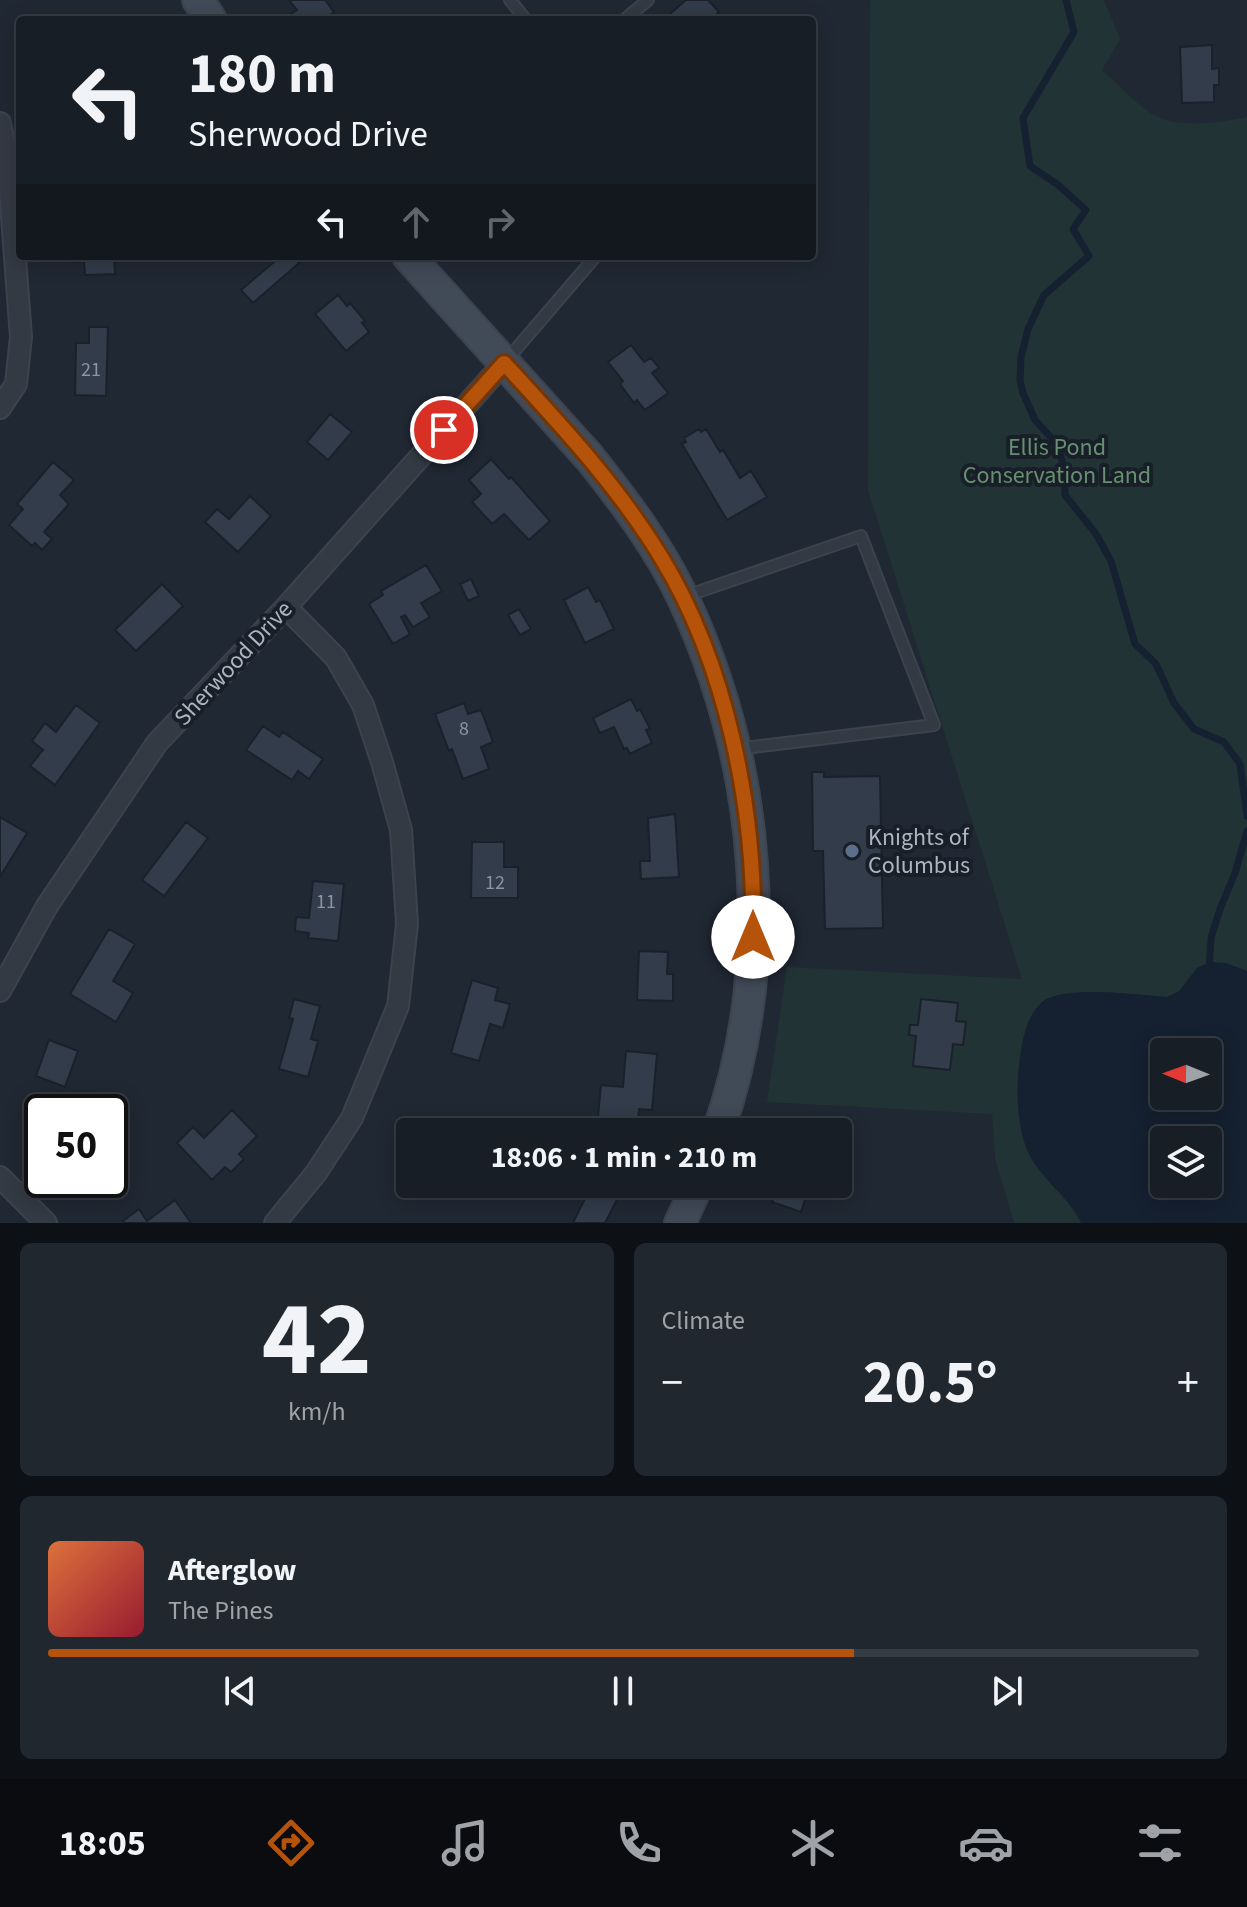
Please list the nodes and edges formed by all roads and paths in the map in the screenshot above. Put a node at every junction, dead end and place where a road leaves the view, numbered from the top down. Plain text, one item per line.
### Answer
1 (510, 0) edge
2 (648, 0) edge
3 (523, 16) edge
4 (629, 16) edge
5 (0, 123) edge
6 (412, 260) edge
7 (593, 260) edge
8 (504, 363) junction
9 (0, 408) edge
10 (683, 597) junction
11 (286, 607) junction
12 (734, 749) junction
13 (0, 991) edge
14 (723, 1118) edge
15 (0, 1177) edge
16 (692, 1198) edge
17 (46, 1223) edge
18 (275, 1223) edge
19 (680, 1223) edge

1 - 3 lane
2 - 4 lane
5 - 9 street
6 - 8 main road
7 - 8 lane
8 - 10 main road
8 - 11 street, Sherwood Drive
10 - 12 main road
10 - 12 lane
11 - 13 street, Sherwood Drive
11 - 18 street
12 - 14 main road
15 - 17 street
16 - 19 main road

